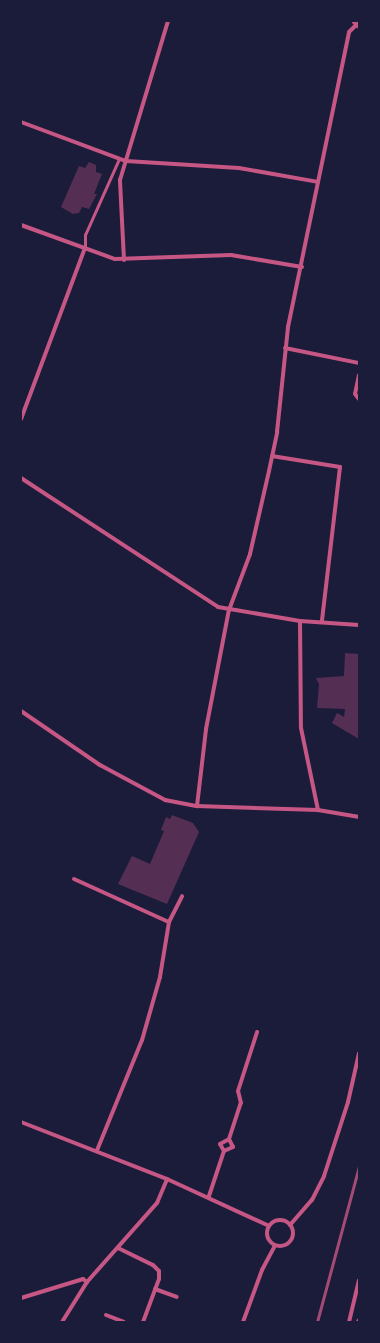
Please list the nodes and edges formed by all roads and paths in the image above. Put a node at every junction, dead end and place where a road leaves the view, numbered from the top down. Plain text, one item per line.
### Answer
1 (168, 21) edge
2 (357, 24) edge
3 (21, 122) edge
4 (119, 158) junction
5 (126, 161) junction
6 (318, 182) junction
7 (21, 225) edge
8 (85, 248) junction
9 (124, 260) junction
10 (302, 267) junction
11 (285, 348) junction
12 (359, 362) edge
13 (359, 374) edge
14 (359, 399) edge
15 (21, 419) edge
16 (272, 456) junction
17 (21, 478) edge
18 (229, 610) junction
19 (300, 621) junction
20 (322, 622) junction
21 (359, 625) edge
22 (21, 711) edge
23 (197, 806) junction
24 (318, 810) junction
25 (359, 816) edge
26 (74, 879) dead end
27 (182, 896) dead end
28 (169, 922) junction
29 (257, 1032) dead end
30 (359, 1053) edge
31 (21, 1122) edge
32 (228, 1140) junction
33 (98, 1150) junction
34 (224, 1152) junction
35 (167, 1179) junction
36 (208, 1196) junction
37 (290, 1225) junction
38 (269, 1226) junction
39 (275, 1246) junction
40 (118, 1248) junction
41 (359, 1280) edge
42 (87, 1282) junction
43 (155, 1289) junction
44 (177, 1297) dead end
45 (21, 1298) edge
46 (106, 1315) dead end
47 (62, 1322) edge
48 (124, 1322) edge
49 (143, 1322) edge
50 (243, 1322) edge
51 (349, 1322) edge

1 - 5 street
2 - 6 street
3 - 4 street
4 - 5 street
4 - 8 street
5 - 6 street
5 - 9 street
6 - 10 street
7 - 8 street
8 - 9 street
8 - 15 street
9 - 10 street
10 - 11 street
11 - 12 street
11 - 16 street
13 - 14 street
16 - 18 street
16 - 20 street
17 - 18 street
18 - 19 street
18 - 23 street
19 - 20 street
19 - 24 street
20 - 21 street
22 - 23 street
23 - 24 street
24 - 25 street
26 - 28 street
27 - 28 street
28 - 33 street
29 - 32 street
30 - 37 street
31 - 33 street
32 - 34 street
32 - 34 street
33 - 35 street
34 - 36 street
35 - 36 street
35 - 40 street
36 - 38 street
37 - 38 street
37 - 39 street
38 - 39 street
39 - 50 street
40 - 42 street
40 - 43 street
41 - 51 street
42 - 45 street
42 - 47 street
43 - 44 street
43 - 49 street
46 - 48 street

